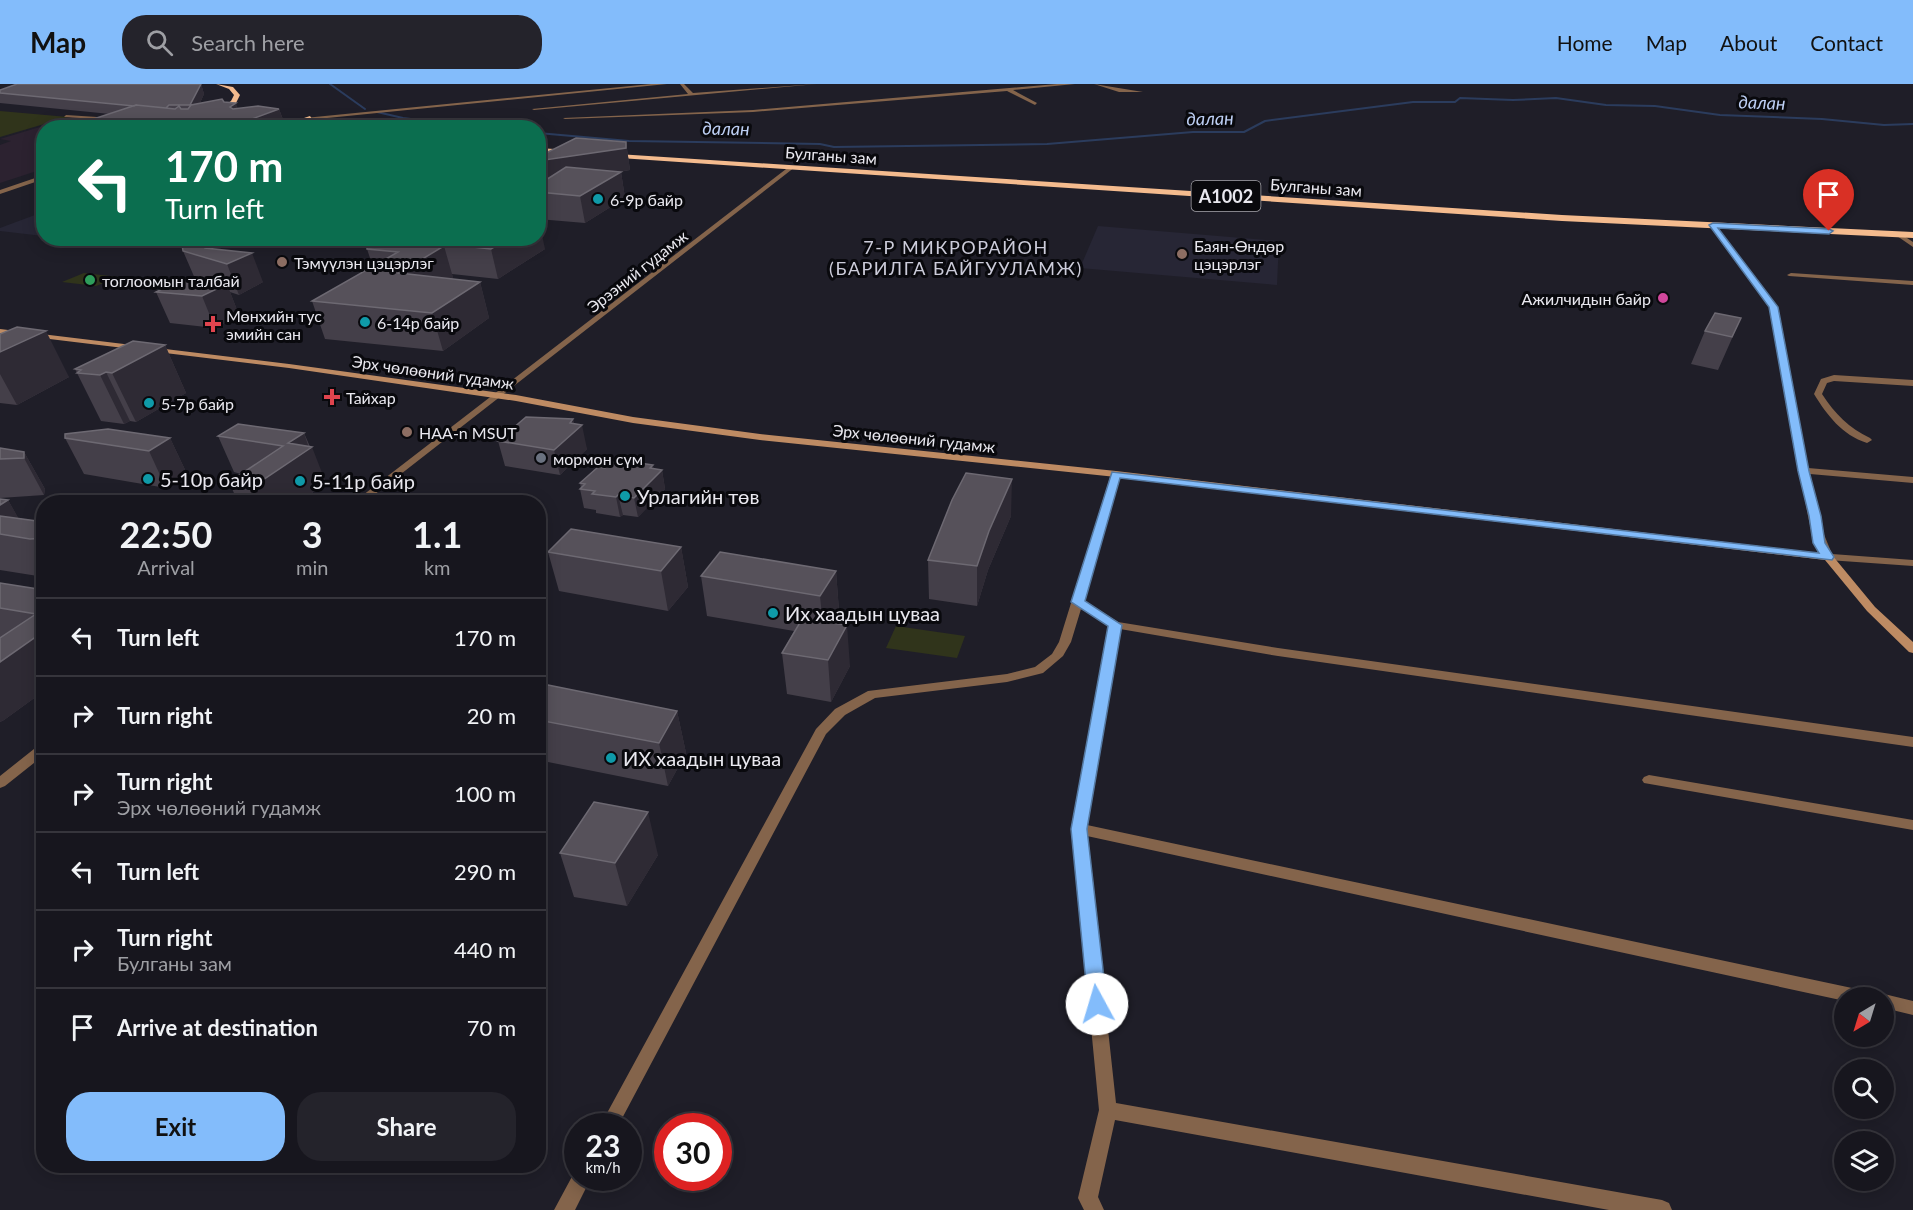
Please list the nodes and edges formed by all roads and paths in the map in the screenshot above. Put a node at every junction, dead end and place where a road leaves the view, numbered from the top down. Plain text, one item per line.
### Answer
1 (219, 84) edge
2 (665, 84) edge
3 (682, 84) edge
4 (815, 84) edge
5 (1000, 84) edge
6 (1073, 84) edge
7 (1096, 84) edge
8 (1008, 89) junction
9 (1141, 92) dead end
10 (692, 95) junction
11 (234, 102) junction
12 (1035, 104) dead end
13 (242, 106) edge
14 (534, 109) dead end
15 (236, 114) edge
16 (66, 116) dead end
17 (262, 116) joint
18 (300, 118) junction
19 (310, 118) junction
20 (566, 118) dead end
21 (119, 120) edge
22 (264, 120) edge
23 (284, 120) edge
24 (302, 120) edge
25 (546, 150) edge
26 (586, 153) edge
27 (597, 154) edge
28 (792, 167) junction
29 (36, 175) edge
30 (36, 180) edge
31 (0, 187) edge
32 (0, 192) edge
33 (1713, 225) junction
34 (1899, 235) junction
35 (1913, 235) edge
36 (1913, 245) edge
37 (1791, 275) dead end
38 (1913, 283) edge
39 (0, 331) edge
40 (54, 337) junction
41 (34, 346) edge
42 (1913, 383) edge
43 (499, 396) junction
44 (1867, 440) dead end
45 (1803, 471) junction
46 (1116, 474) junction
47 (1913, 480) edge
48 (367, 495) edge
49 (1828, 557) junction
50 (1913, 563) edge
51 (1078, 602) junction
52 (1115, 625) junction
53 (1911, 646) edge
54 (1913, 742) edge
55 (36, 754) edge
56 (1649, 780) dead end
57 (0, 783) edge
58 (1913, 825) edge
59 (1079, 829) junction
60 (1834, 991) edge
61 (1894, 1003) edge
62 (1913, 1008) edge
63 (1108, 1110) junction
64 (616, 1113) edge
65 (575, 1191) edge
66 (564, 1210) edge
67 (1094, 1210) edge
68 (1662, 1210) edge

1 - 11 highway
2 - 19 street
3 - 10 street
4 - 10 street
5 - 8 street
6 - 8 street
7 - 9 street
8 - 12 street
8 - 20 street
10 - 14 street
11 - 13 highway
11 - 15 highway
16 - 21 street
17 - 18 street
17 - 22 highway
18 - 19 street
18 - 23 street
19 - 24 highway
25 - 26 highway
27 - 28 highway, Булганы зам / A1002
28 - 33 highway, Булганы зам / A1002
28 - 43 street, Эрээний гудамж
29 - 31 street
30 - 32 street
33 - 34 highway, Булганы зам / A1002
33 - 45 street
34 - 35 highway, Булганы зам / A1002
34 - 36 street
37 - 38 street
39 - 40 main road, Эрх чөлөөний гудамж
40 - 41 street
40 - 43 main road, Эрх чөлөөний гудамж
42 - 44 street
43 - 46 main road, Эрх чөлөөний гудамж
43 - 48 street, Эрээний гудамж
45 - 47 street
45 - 49 street
46 - 49 main road, Эрх чөлөөний гудамж
46 - 51 street
49 - 50 street
49 - 53 main road
51 - 52 street
51 - 64 street
52 - 54 street
52 - 59 street
55 - 57 street
56 - 58 street
59 - 60 street
59 - 63 street
61 - 62 street
63 - 67 street
63 - 68 street
65 - 66 street

